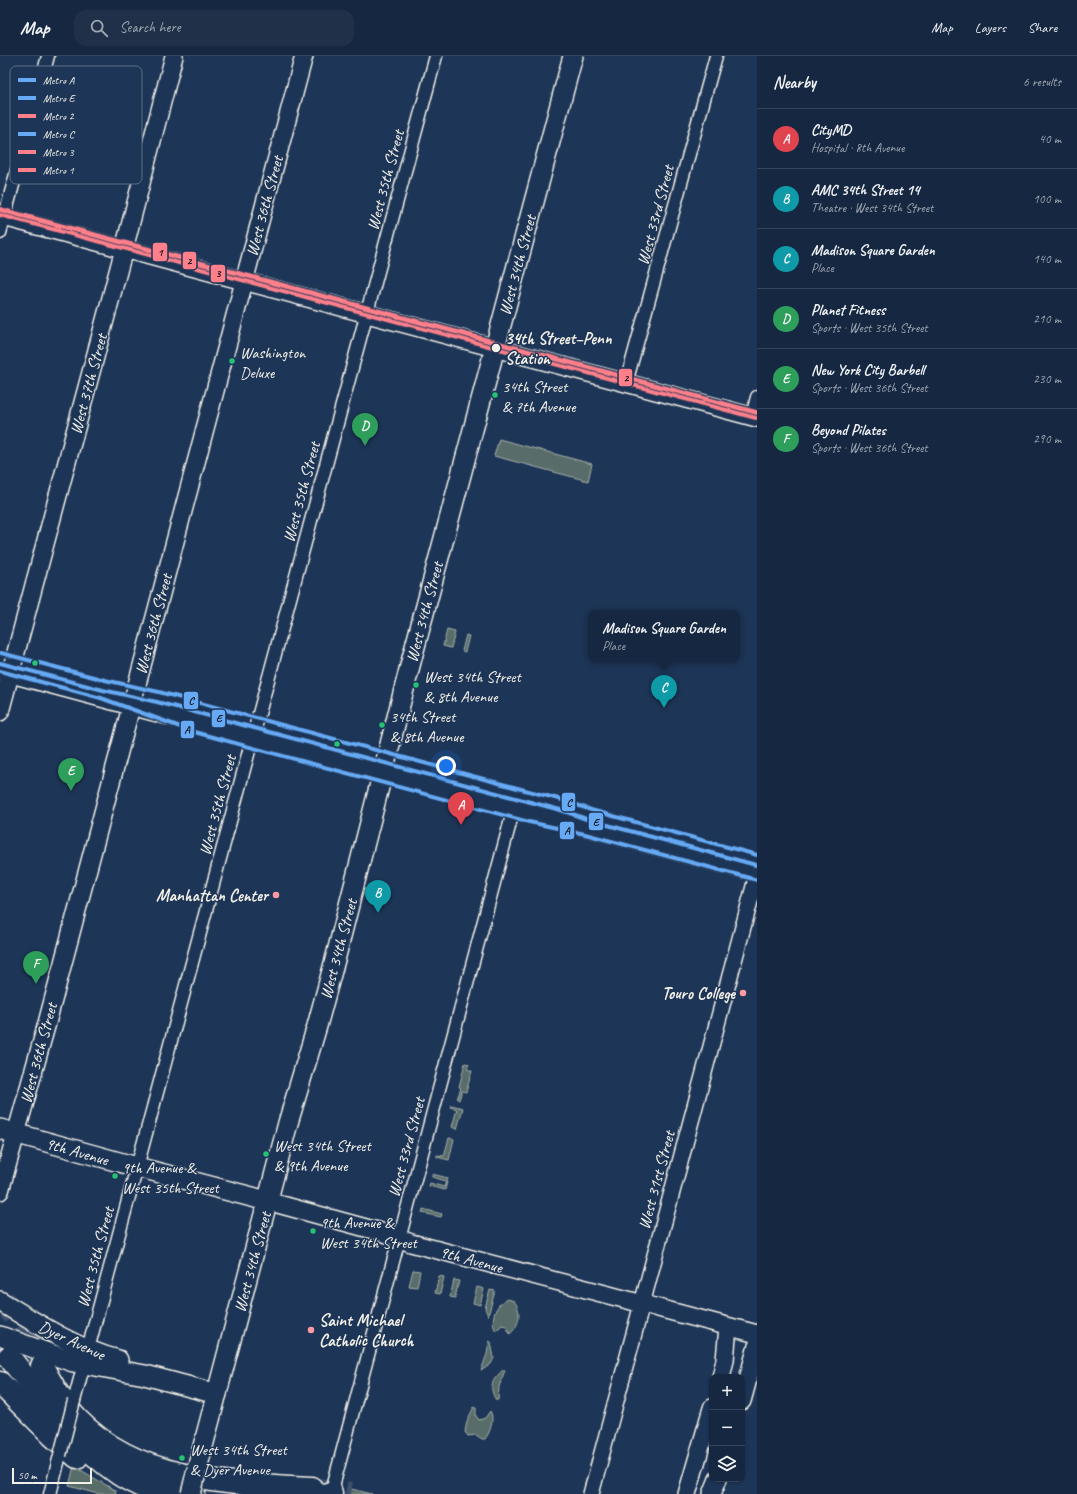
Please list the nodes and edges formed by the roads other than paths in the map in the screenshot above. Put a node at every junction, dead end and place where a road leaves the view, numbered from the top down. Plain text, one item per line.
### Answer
1 (48, 56) edge
2 (174, 56) edge
3 (304, 56) edge
4 (436, 56) edge
5 (573, 56) edge
6 (716, 56) edge
7 (45, 66) edge
8 (142, 180) edge
9 (11, 184) edge
10 (141, 184) edge
11 (2, 216) edge
12 (0, 233) edge
13 (124, 249) junction
14 (244, 282) junction
15 (367, 313) junction
16 (495, 348) junction
17 (626, 383) junction
18 (757, 397) edge
19 (754, 417) edge
20 (5, 672) edge
21 (131, 706) junction
22 (0, 712) edge
23 (253, 738) junction
24 (383, 773) junction
25 (514, 808) junction
26 (757, 874) edge
27 (8, 1131) edge
28 (137, 1167) junction
29 (0, 1191) edge
30 (268, 1201) junction
31 (399, 1238) junction
32 (0, 1301) edge
33 (642, 1304) junction
34 (728, 1327) junction
35 (757, 1334) edge
36 (0, 1336) edge
37 (757, 1346) edge
38 (9, 1357) dead end
39 (86, 1357) junction
40 (42, 1366) tunnel mouth
41 (722, 1374) edge
42 (0, 1384) edge
43 (745, 1390) edge
44 (217, 1394) junction
45 (711, 1410) edge
46 (112, 1458) junction
47 (717, 1482) edge
48 (721, 1482) edge
49 (326, 1492) edge
50 (50, 1494) edge
51 (148, 1494) edge
52 (157, 1494) edge
53 (192, 1494) edge
54 (245, 1494) edge
55 (591, 1494) edge
56 (687, 1494) edge
57 (712, 1494) edge
58 (719, 1494) edge

1 - 7 street
2 - 8 main road, West 37th Street
3 - 14 main road, West 36th Street
4 - 15 street, West 35th Street
5 - 16 main road, West 34th Street
6 - 17 street, West 33rd Street
9 - 11 street
10 - 13 main road, West 37th Street
11 - 12 street
11 - 13 main road
13 - 14 main road
13 - 20 main road, West 37th Street
14 - 15 main road
14 - 21 main road, West 36th Street
15 - 16 main road
15 - 23 street, West 35th Street
16 - 17 main road
16 - 24 main road, West 34th Street
17 - 19 main road
18 - 19 street
20 - 21 main road
20 - 22 main road, West 37th Street
21 - 23 main road
21 - 27 main road, West 36th Street
23 - 24 main road
23 - 28 street, West 35th Street
24 - 25 main road
24 - 30 main road, West 34th Street
25 - 26 main road
25 - 31 street, West 33rd Street
26 - 33 street, West 31st Street
27 - 28 main road, 9th Avenue
27 - 29 main road, West 36th Street
28 - 30 main road, 9th Avenue
28 - 39 street, West 35th Street
30 - 31 main road, 9th Avenue
30 - 44 main road, West 34th Street
31 - 33 main road, 9th Avenue
31 - 49 street, West 33rd Street
32 - 39 main road, Dyer Avenue
33 - 34 main road, 9th Avenue
33 - 55 street, West 31st Street
34 - 35 main road, 9th Avenue
34 - 41 main road
36 - 39 main road, Dyer Avenue
37 - 43 main road
38 - 46 highway
39 - 44 main road, Dyer Avenue
39 - 50 street, West 35th Street, bridge
40 - 46 highway
42 - 51 highway
44 - 53 main road, West 34th Street, bridge
45 - 56 main road
46 - 49 highway
46 - 52 highway
46 - 53 highway
46 - 54 highway
47 - 57 main road
48 - 58 main road

